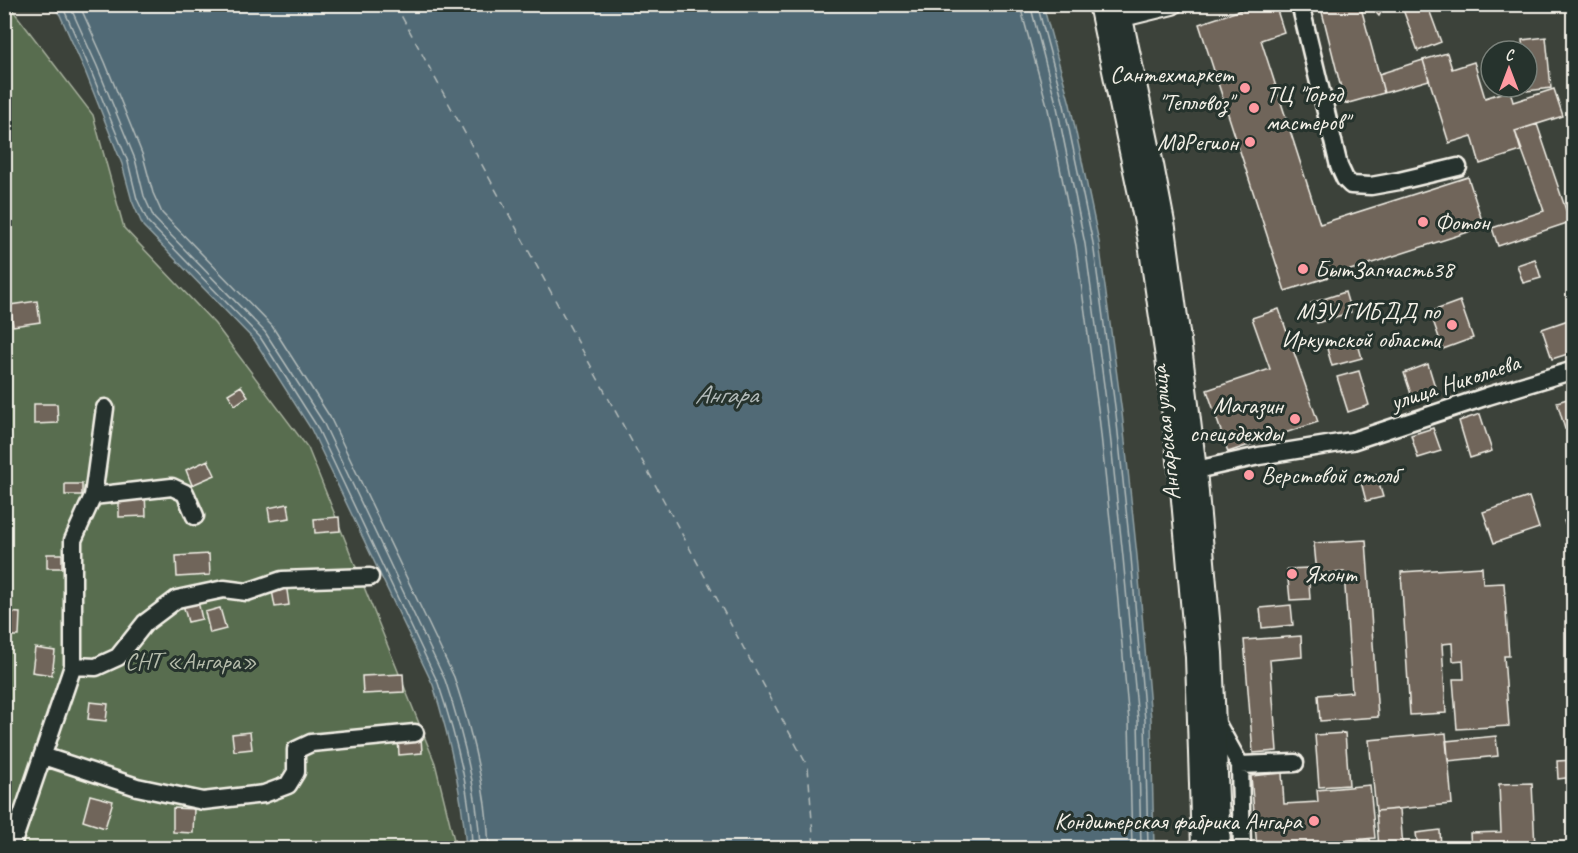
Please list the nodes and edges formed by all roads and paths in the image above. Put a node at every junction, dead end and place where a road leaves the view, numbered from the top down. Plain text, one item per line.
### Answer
1 (1099, 4) edge
2 (1172, 4) edge
3 (1300, 4) edge
4 (1121, 10) edge
5 (1458, 167) dead end
6 (1574, 370) edge
7 (105, 408) dead end
8 (1196, 470) junction
9 (93, 496) junction
10 (195, 516) dead end
11 (370, 577) dead end
12 (73, 666) junction
13 (1215, 720) junction
14 (415, 733) dead end
15 (43, 756) junction
16 (1295, 764) dead end
17 (1240, 765) junction
18 (11, 849) edge
19 (1202, 849) edge
20 (1220, 849) edge
21 (1242, 849) edge

1 - 19 main road, Ангарская улица
2 - 4 main road
3 - 5 street
4 - 8 main road, Ангарская улица
6 - 8 street, улица Николаева
7 - 9 street
8 - 13 main road, Ангарская улица
9 - 10 street
9 - 12 street
11 - 12 street
12 - 15 street
13 - 17 street
13 - 20 main road, Ангарская улица
14 - 15 street
15 - 18 street
16 - 17 street
17 - 21 street

